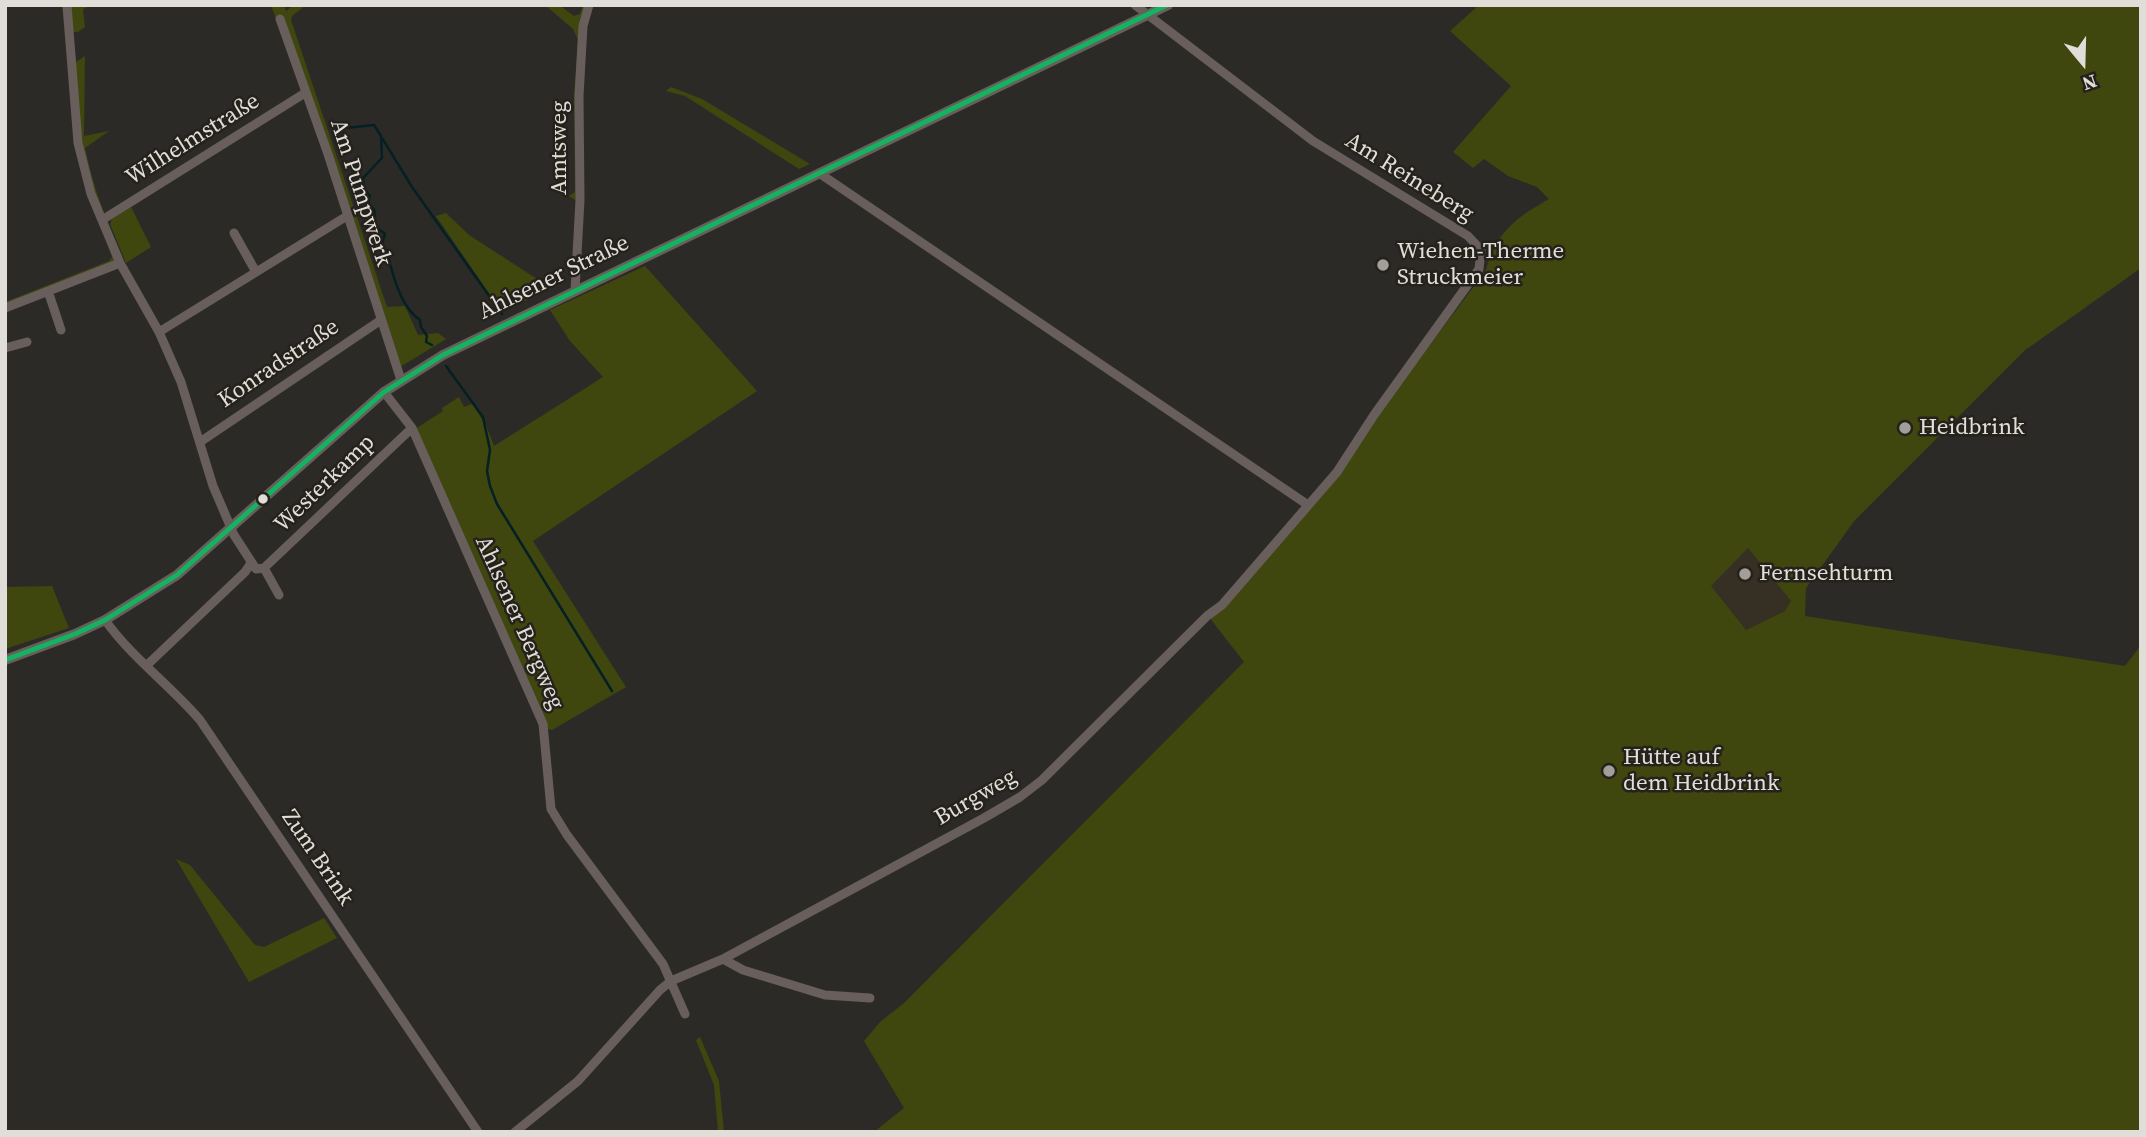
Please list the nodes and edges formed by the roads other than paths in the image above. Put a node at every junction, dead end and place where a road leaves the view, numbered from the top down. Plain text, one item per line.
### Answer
1 (67, 5) edge
2 (589, 5) edge
3 (1135, 5) edge
4 (1168, 5) edge
5 (1147, 16) junction
6 (281, 19) dead end
7 (305, 93) junction
8 (819, 173) junction
9 (347, 216) junction
10 (102, 220) junction
11 (234, 233) dead end
12 (120, 263) junction
13 (256, 272) junction
14 (48, 291) junction
15 (575, 291) junction
16 (5, 308) edge
17 (381, 320) junction
18 (61, 330) dead end
19 (159, 332) junction
20 (26, 342) dead end
21 (5, 348) edge
22 (401, 380) junction
23 (384, 392) junction
24 (412, 428) junction
25 (200, 442) junction
26 (1308, 505) junction
27 (232, 529) junction
28 (251, 564) junction
29 (264, 568) junction
30 (279, 595) dead end
31 (1207, 617) joint
32 (106, 620) junction
33 (5, 660) edge
34 (146, 666) junction
35 (723, 959) junction
36 (671, 981) junction
37 (870, 998) dead end
38 (685, 1014) dead end
39 (478, 1132) edge
40 (515, 1132) edge

1 - 10 street
2 - 15 street, Amtsweg
3 - 5 street
4 - 5 main road, Ahlsener Straße
5 - 8 main road, Ahlsener Straße
5 - 26 street, Am Reineberg
6 - 7 street, Am Pumpwerk
7 - 9 street, Am Pumpwerk
7 - 10 street, Wilhelmstraße
8 - 15 main road, Ahlsener Straße
8 - 26 street
9 - 13 street
9 - 17 street, Am Pumpwerk
10 - 12 street
11 - 13 street
12 - 14 street
12 - 19 street
13 - 19 street
14 - 16 street
14 - 18 street
15 - 22 main road, Ahlsener Straße
17 - 22 street, Am Pumpwerk
17 - 25 street, Konradstraße
19 - 25 street
20 - 21 street
22 - 23 main road, Ahlsener Straße
23 - 24 street, Ahlsener Bergweg
23 - 27 main road, Ahlsener Straße
24 - 29 street, Westerkamp
24 - 36 street, Ahlsener Bergweg
25 - 27 street
26 - 31 street, Am Reineberg
27 - 28 street
27 - 32 main road, Ahlsener Straße
28 - 29 street
28 - 34 street
29 - 30 street
31 - 35 street, Burgweg
32 - 33 main road, Ahlsener Straße
32 - 34 street, Zum Brink
34 - 39 street, Zum Brink
35 - 36 street, Burgweg
35 - 37 street
36 - 38 street, Ahlsener Bergweg
36 - 40 street, Burgweg

